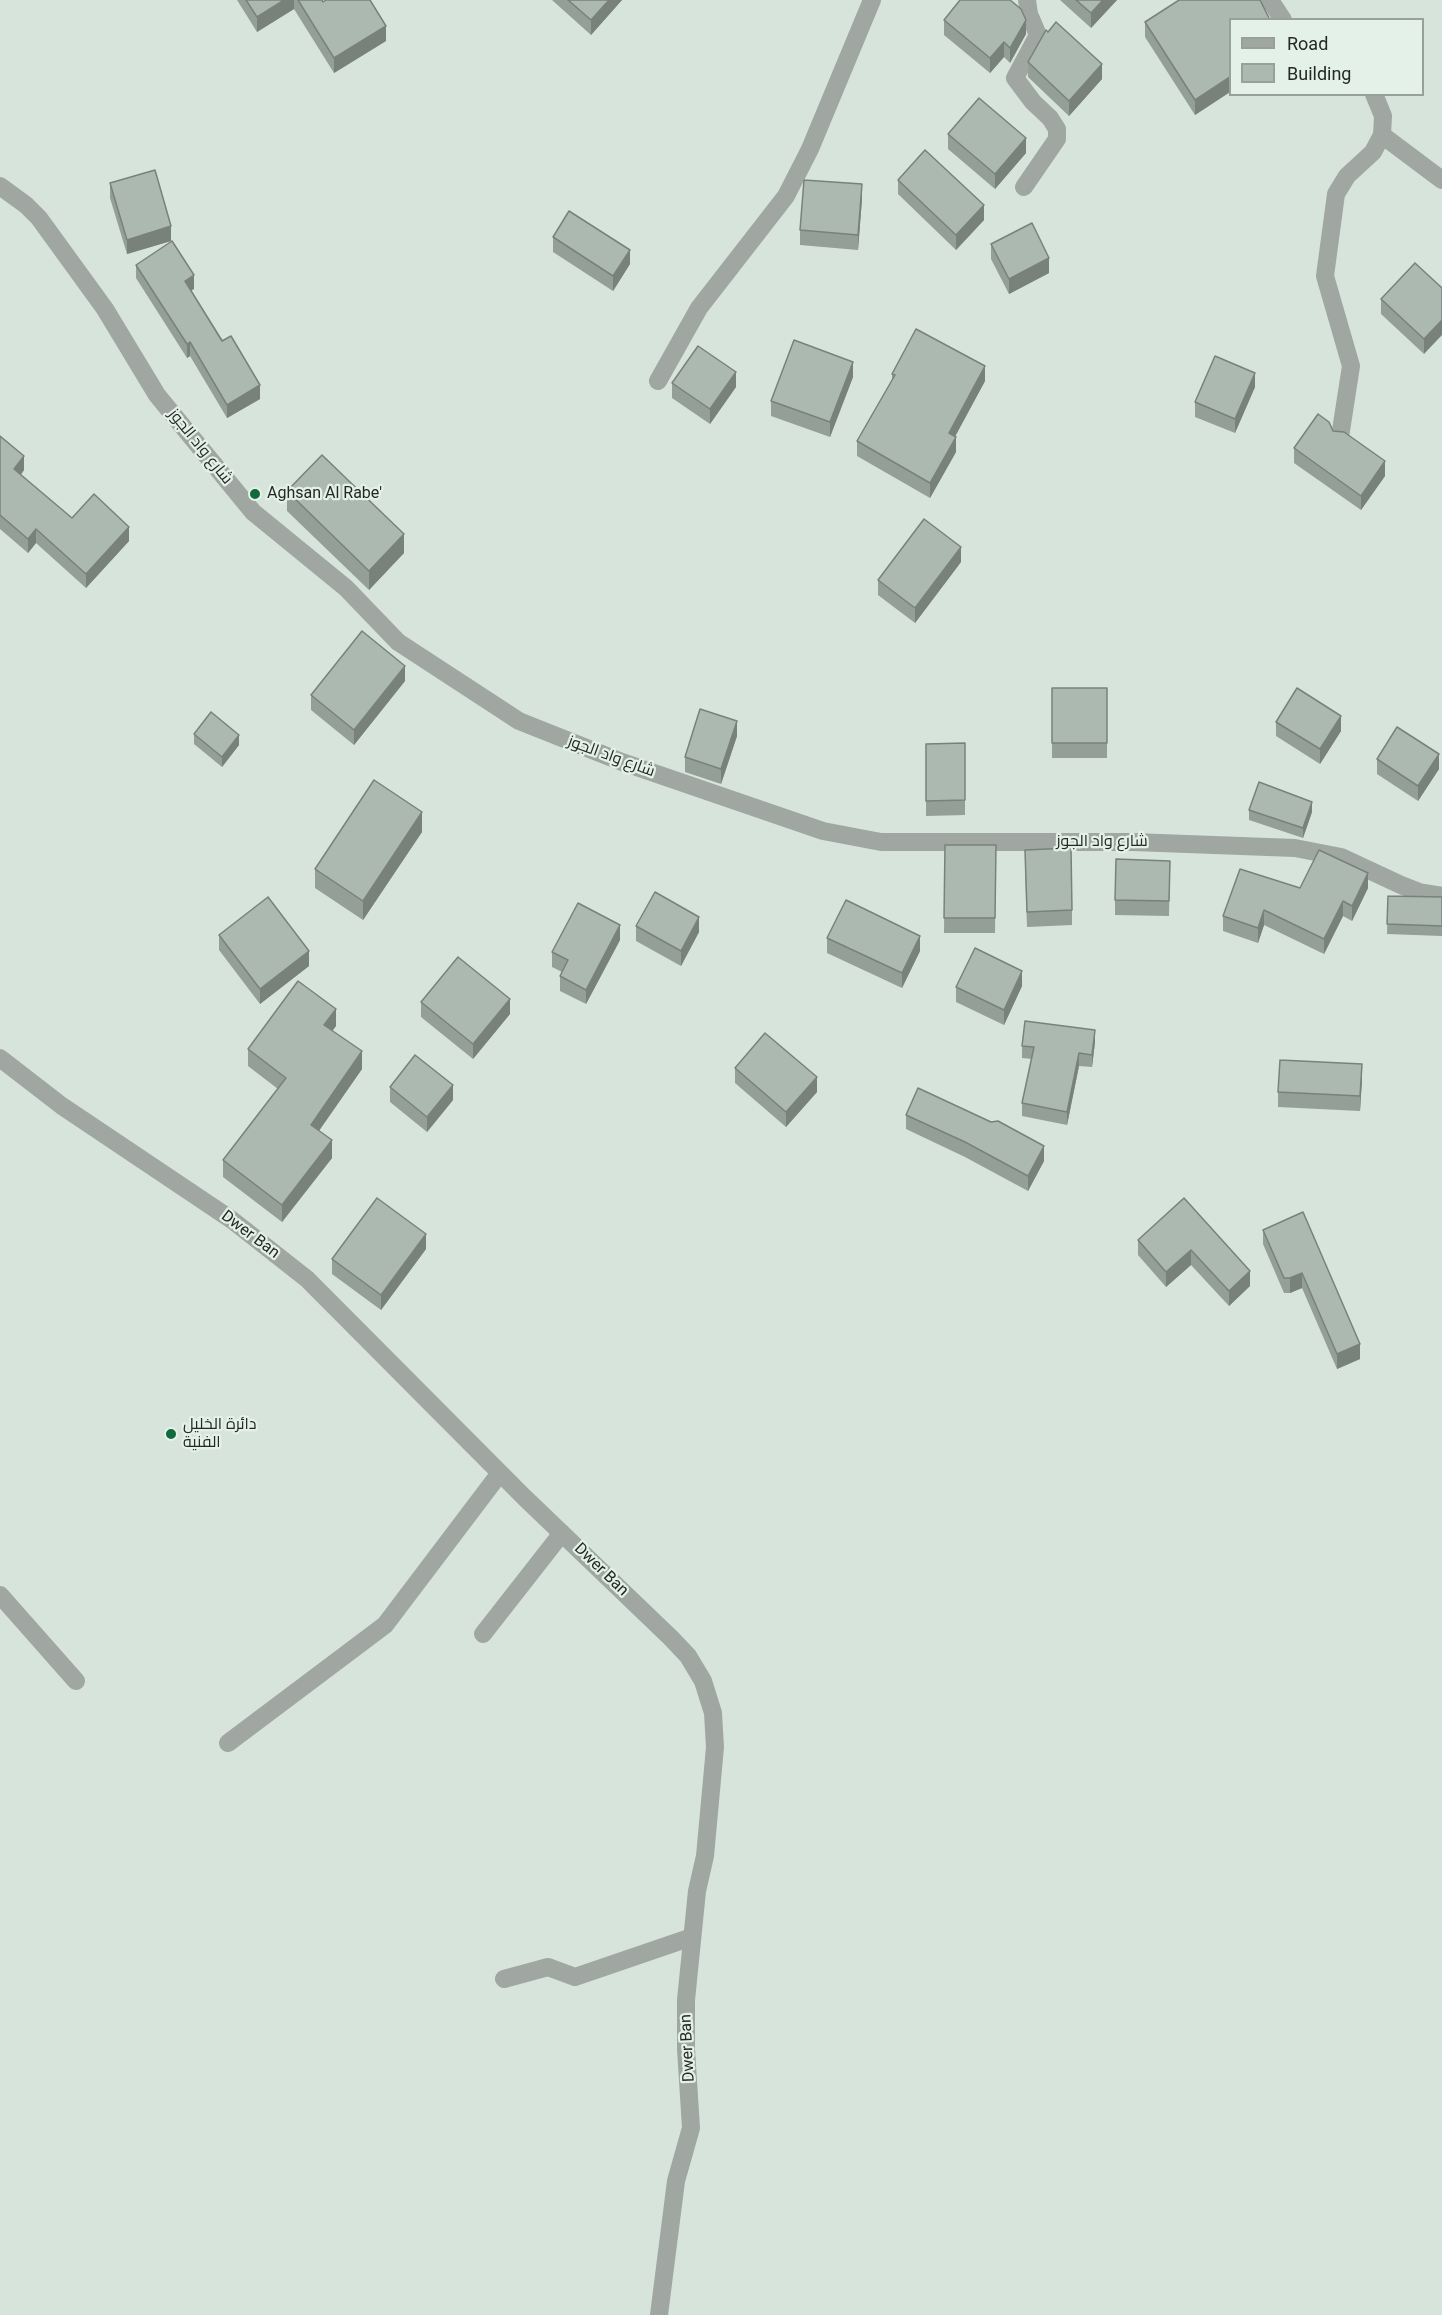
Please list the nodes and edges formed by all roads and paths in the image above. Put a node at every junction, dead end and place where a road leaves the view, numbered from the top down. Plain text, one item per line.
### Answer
1 (872, 0) edge
2 (1028, 0) edge
3 (1270, 0) edge
4 (1282, 18) edge
5 (1375, 96) edge
6 (1382, 135) junction
7 (1442, 180) edge
8 (0, 186) edge
9 (1024, 187) dead end
10 (658, 381) dead end
11 (1340, 437) edge
12 (1442, 896) edge
13 (0, 1058) edge
14 (500, 1473) junction
15 (562, 1533) junction
16 (0, 1594) edge
17 (483, 1635) dead end
18 (76, 1681) dead end
19 (228, 1743) dead end
20 (692, 1937) junction
21 (504, 1979) dead end
22 (659, 2315) edge

1 - 10 street
2 - 9 street
3 - 4 street
5 - 6 street
6 - 7 street
6 - 11 street
8 - 12 street, شارع واد الجوز
13 - 14 street, Dwer Ban
14 - 15 street, Dwer Ban
14 - 19 street
15 - 17 street
15 - 20 street, Dwer Ban
16 - 18 street
20 - 21 street
20 - 22 street, Dwer Ban

